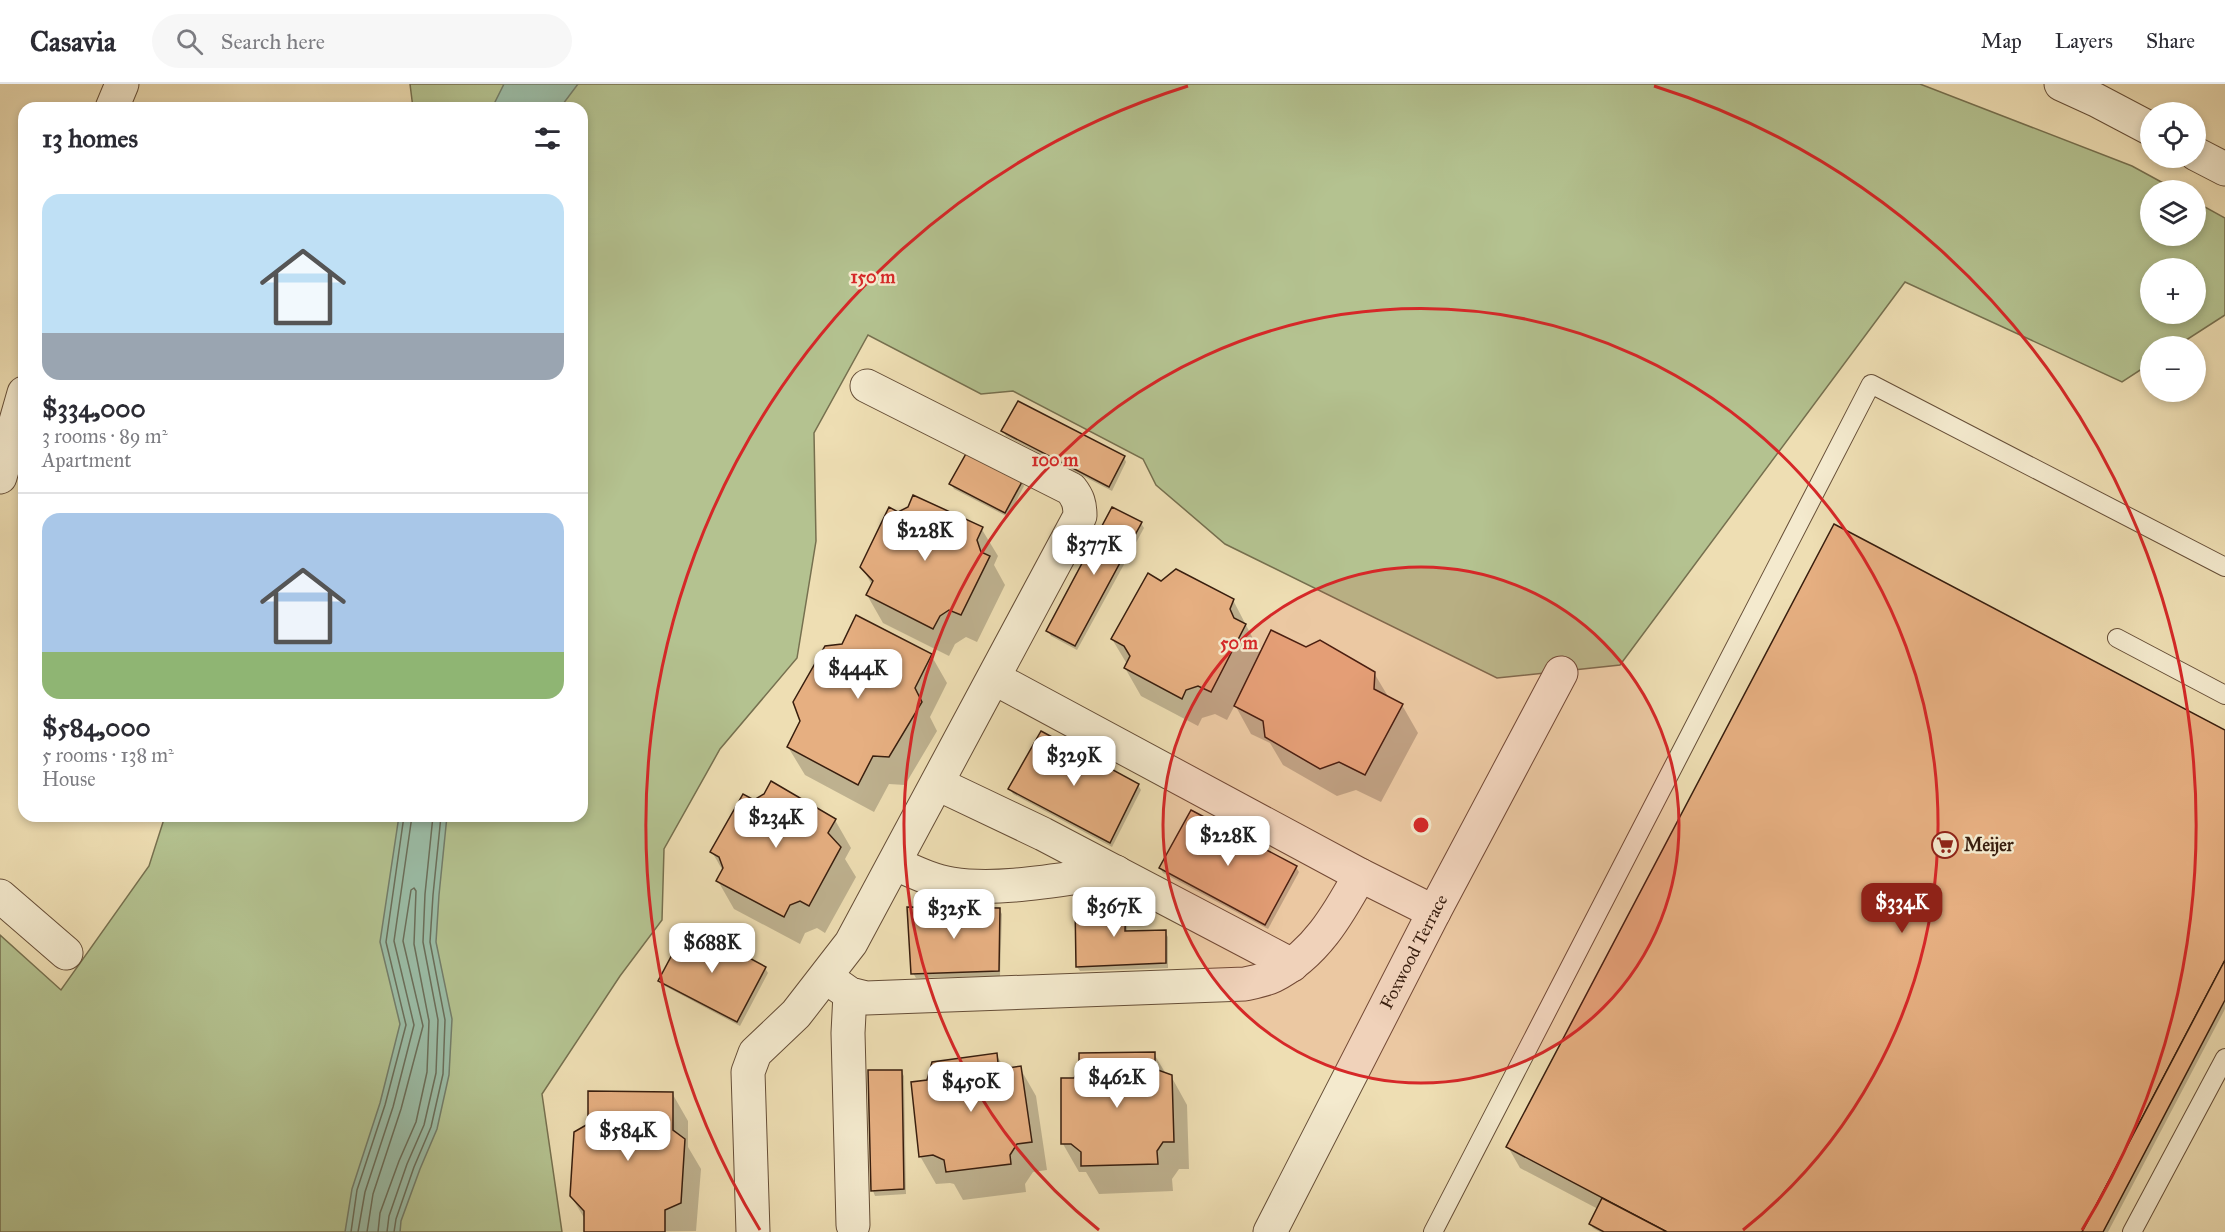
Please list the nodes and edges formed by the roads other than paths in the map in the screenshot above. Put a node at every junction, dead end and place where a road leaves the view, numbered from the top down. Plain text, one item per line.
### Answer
1 (122, 84) edge
2 (2061, 84) edge
3 (114, 102) edge
4 (2140, 123) edge
5 (2206, 159) edge
6 (2225, 169) edge
7 (867, 386) dead end
8 (18, 414) edge
9 (0, 477) edge
10 (2225, 567) edge
11 (2117, 638) dead end
12 (1561, 673) dead end
13 (994, 678) junction
14 (2225, 695) edge
15 (938, 784) junction
16 (896, 864) junction
17 (1116, 872) junction
18 (1360, 875) junction
19 (0, 896) edge
20 (1434, 912) junction
21 (66, 953) dead end
22 (1292, 965) junction
23 (838, 986) junction
24 (2225, 1058) edge
25 (853, 1225) dead end
26 (753, 1232) edge
27 (1270, 1232) edge
28 (1433, 1232) edge
29 (2132, 1232) edge

1 - 3 street
2 - 4 street
5 - 6 street
7 - 13 street
8 - 9 street
10 - 28 lane
11 - 14 lane
12 - 20 street, Foxwood Terrace
13 - 15 street
13 - 18 street
15 - 16 street
15 - 17 street
16 - 17 street
16 - 23 street
17 - 22 street
18 - 20 street
18 - 22 street
19 - 21 street
20 - 27 street, Foxwood Terrace
22 - 23 street
23 - 25 street
23 - 26 street
24 - 29 lane

